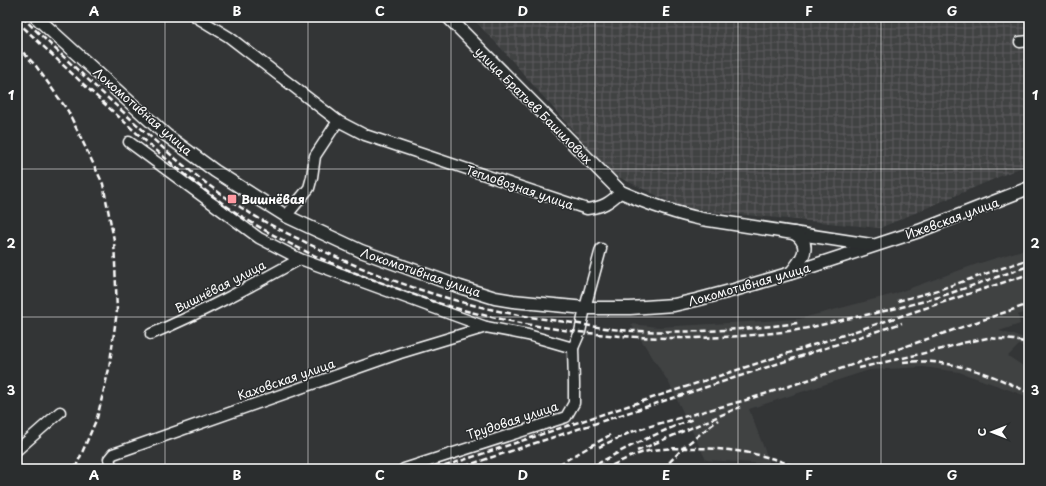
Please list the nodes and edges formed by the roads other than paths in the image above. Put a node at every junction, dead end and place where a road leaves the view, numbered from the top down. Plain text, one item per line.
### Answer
1 (36, 17) edge
2 (196, 17) edge
3 (448, 17) edge
4 (338, 121) junction
5 (129, 142) dead end
6 (1029, 188) edge
7 (621, 192) junction
8 (286, 216) junction
9 (794, 233) junction
10 (874, 245) junction
11 (601, 249) dead end
12 (300, 259) junction
13 (791, 273) junction
14 (585, 308) junction
15 (486, 327) junction
16 (151, 334) dead end
17 (573, 348) junction
18 (60, 412) dead end
19 (17, 450) edge
20 (112, 469) edge
21 (404, 469) edge

1 - 8 street, Локомотивная улица
2 - 4 street, Тепловозная улица
3 - 7 street, улица Братьев Башиловых
4 - 7 street, Тепловозная улица
4 - 8 street
5 - 12 street
6 - 10 street, Ижевская улица
7 - 9 street
8 - 14 street, Локомотивная улица
9 - 10 street
9 - 13 street
10 - 13 street, Локомотивная улица
11 - 14 street, Трудовая улица
12 - 15 street
12 - 16 street, Вишнёвая улица
13 - 14 street, Локомотивная улица
14 - 17 street, Трудовая улица
15 - 17 street
15 - 20 street, Каховская улица
17 - 21 street, Трудовая улица
18 - 19 street

